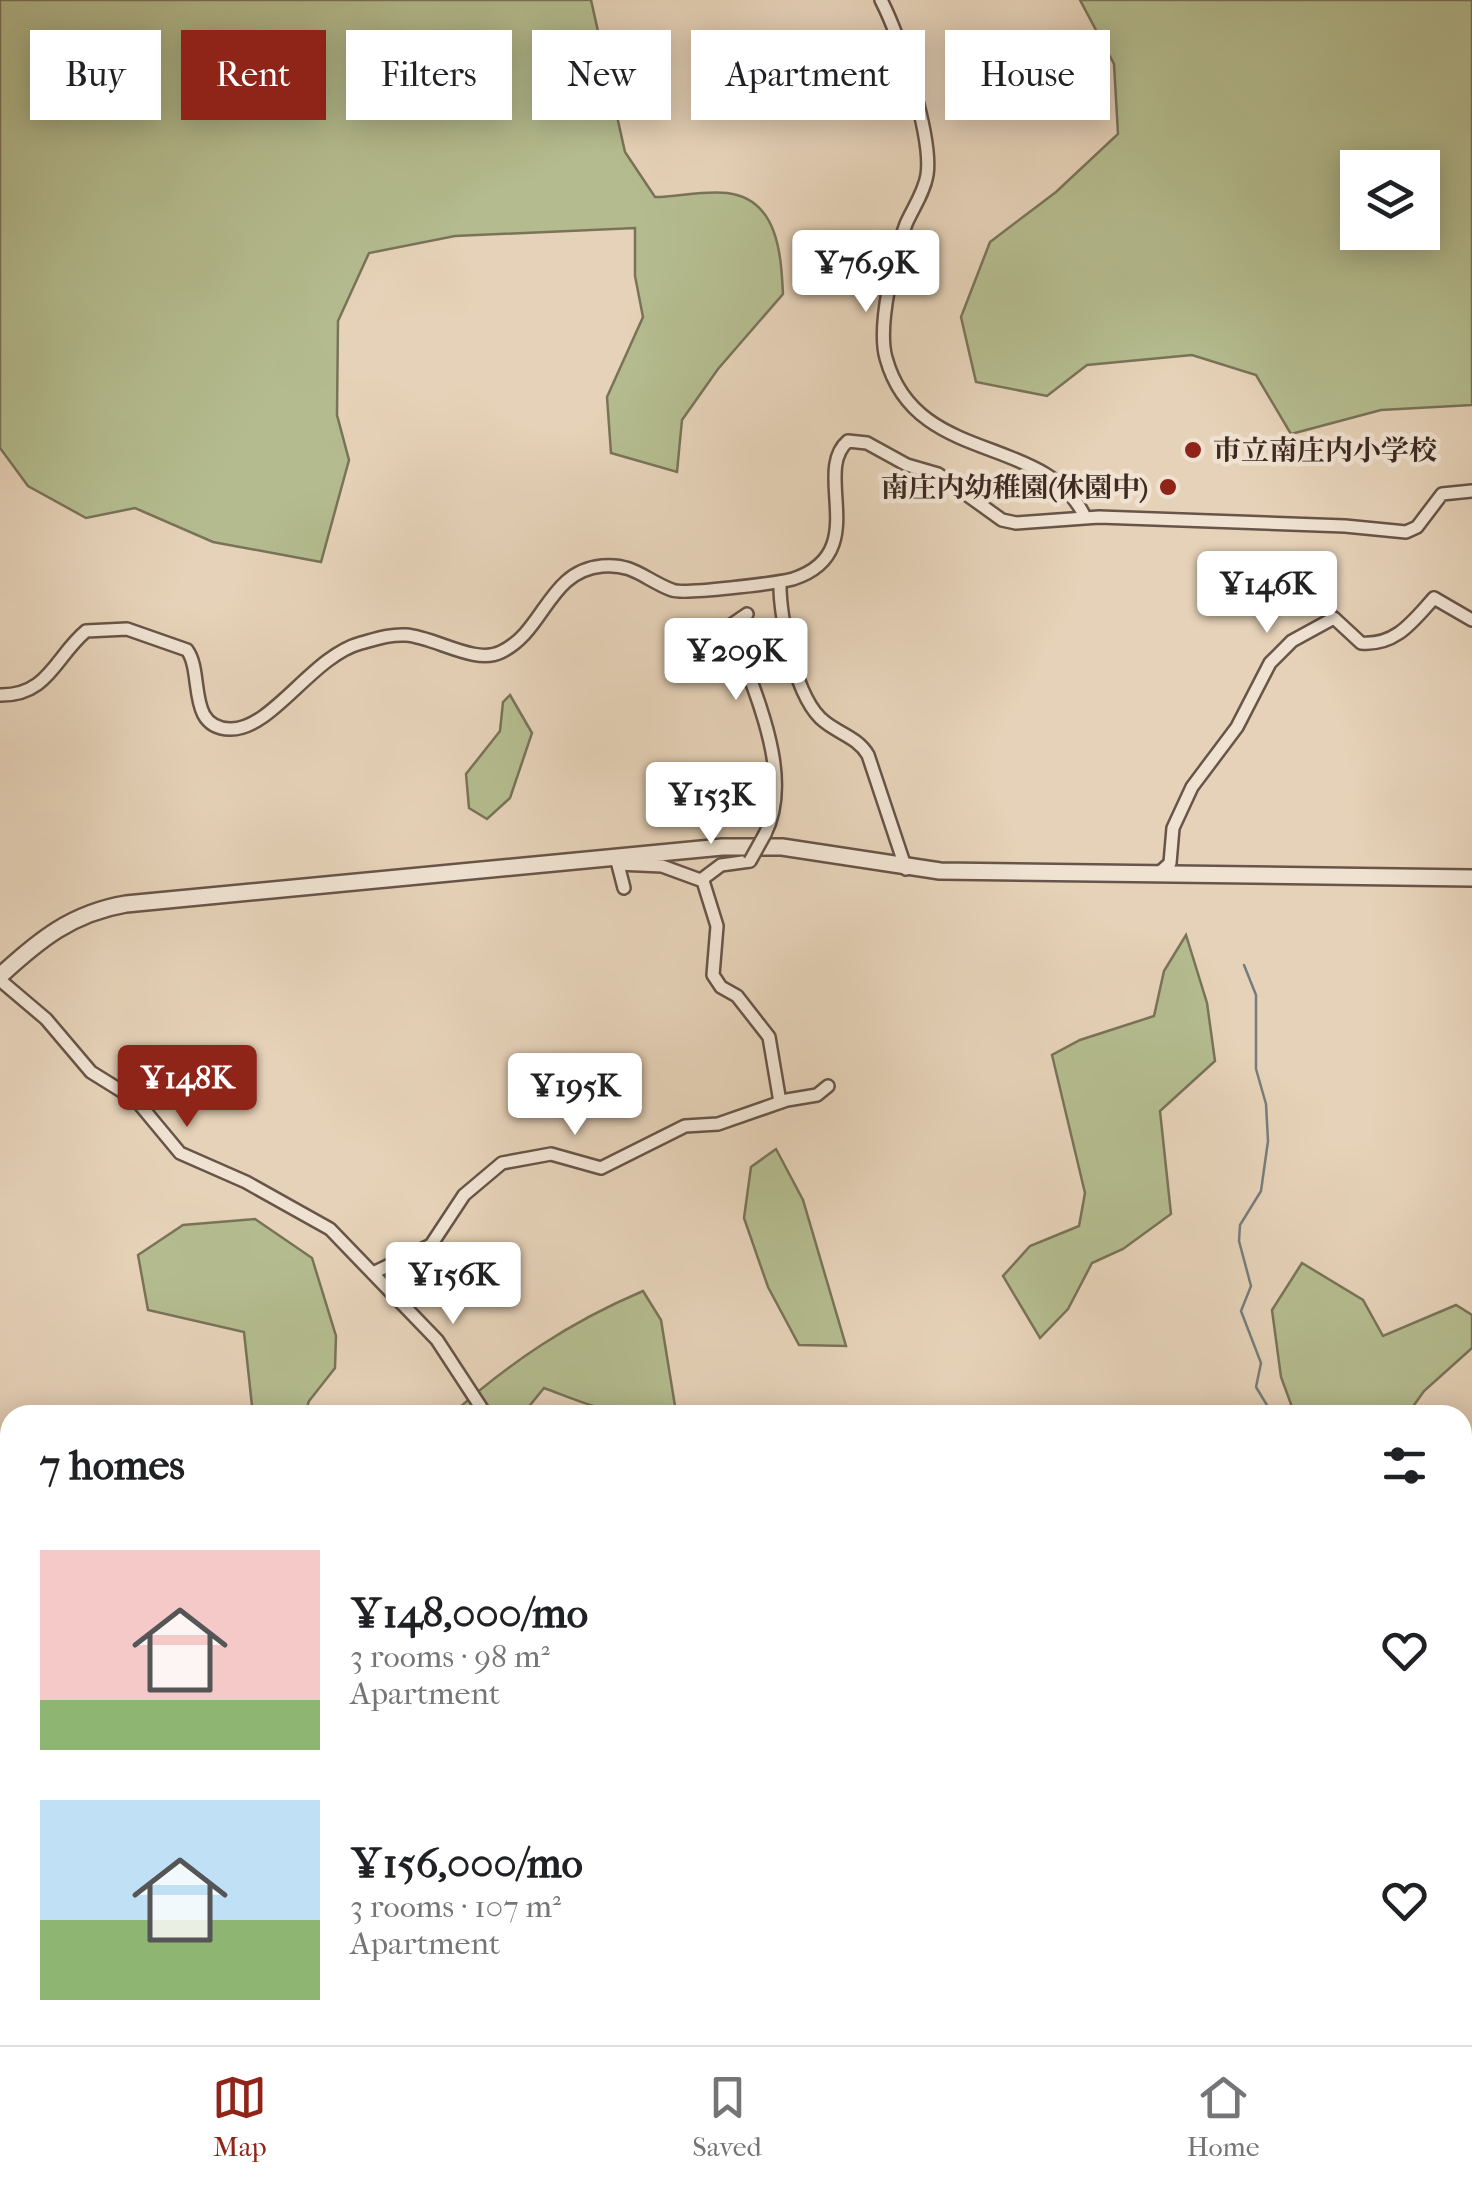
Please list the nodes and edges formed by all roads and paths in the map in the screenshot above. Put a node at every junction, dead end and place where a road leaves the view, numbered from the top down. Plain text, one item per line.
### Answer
1 (881, 0) edge
2 (1472, 491) edge
3 (1085, 517) junction
4 (780, 582) junction
5 (747, 614) dead end
6 (1472, 620) edge
7 (0, 695) edge
8 (617, 860) junction
9 (906, 868) junction
10 (1158, 874) junction
11 (1472, 878) edge
12 (701, 880) junction
13 (624, 888) dead end
14 (0, 978) edge
15 (828, 1086) dead end
16 (780, 1102) junction
17 (373, 1273) junction
18 (479, 1405) edge

1 - 3 street
2 - 3 street
3 - 4 street
4 - 7 street
4 - 9 street
5 - 12 street, bridge
6 - 10 street
8 - 9 street
8 - 12 street
8 - 13 street
8 - 14 street
9 - 10 street
10 - 11 street
12 - 16 street
14 - 17 street
15 - 16 street
16 - 17 street
17 - 18 street

